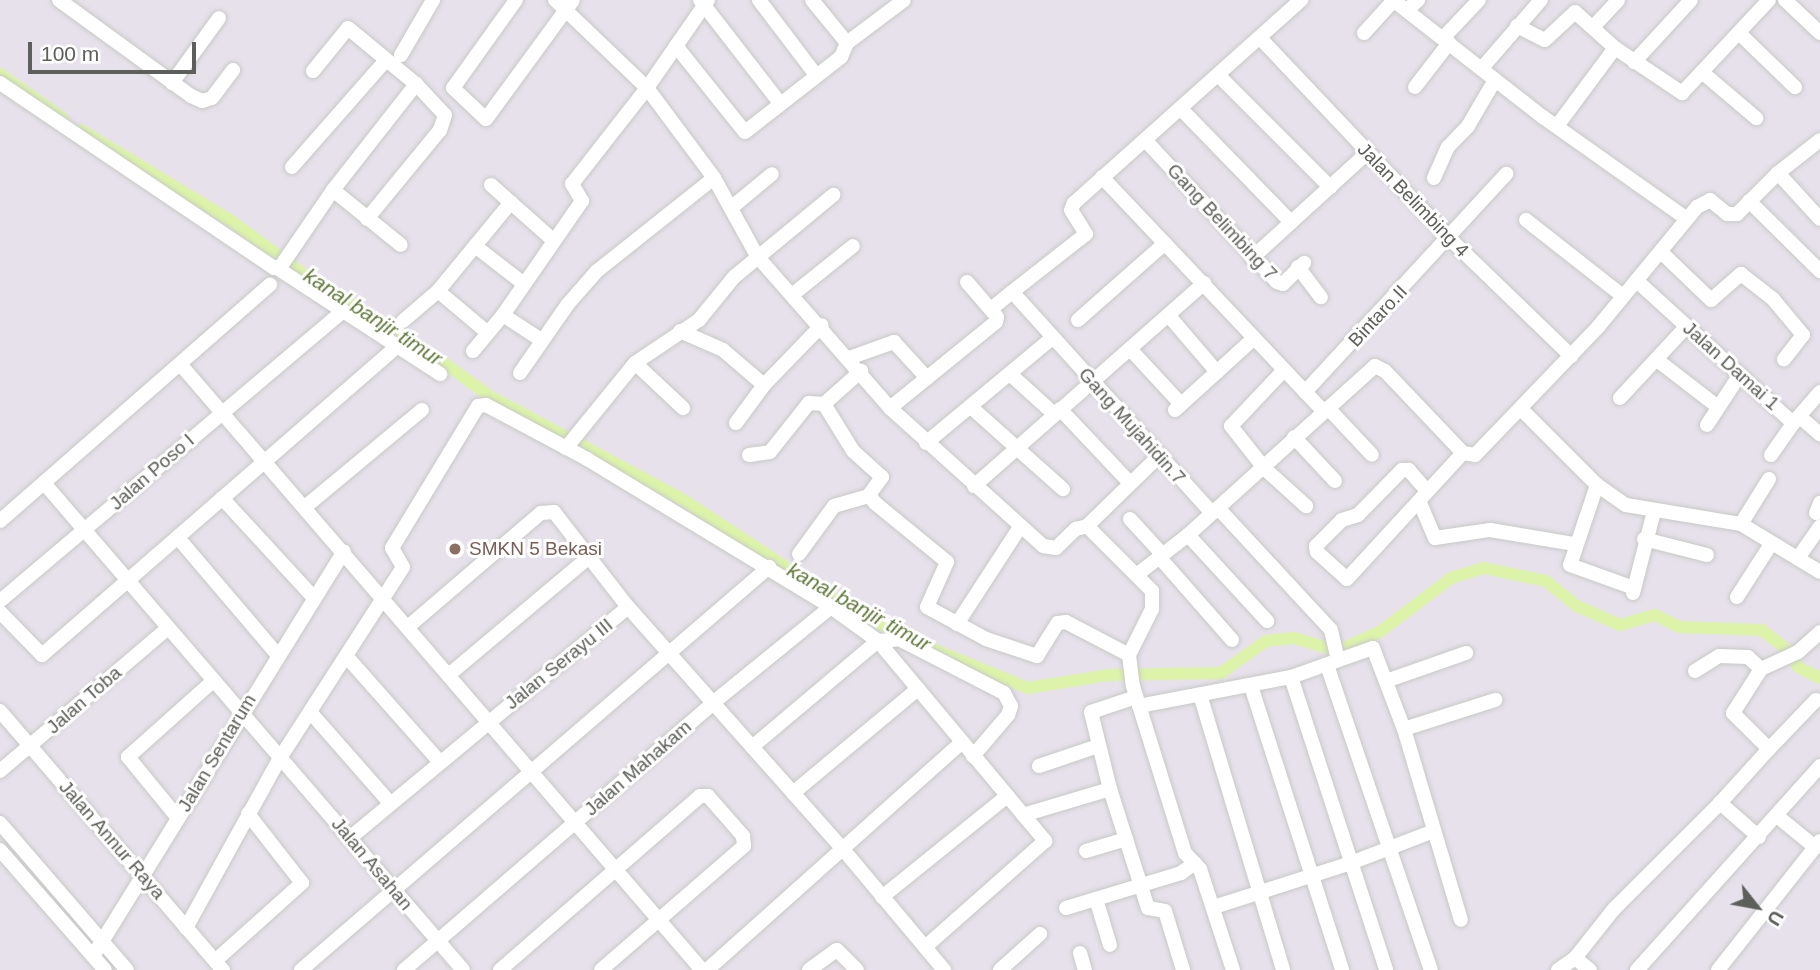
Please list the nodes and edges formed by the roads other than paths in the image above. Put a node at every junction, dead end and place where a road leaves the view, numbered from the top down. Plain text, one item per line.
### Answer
1 (59, 0) edge
2 (433, 0) edge
3 (516, 0) edge
4 (759, 0) edge
5 (812, 0) edge
6 (905, 0) edge
7 (1301, 0) edge
8 (1394, 0) edge
9 (1479, 0) edge
10 (1541, 0) edge
11 (1618, 0) edge
12 (1691, 0) edge
13 (1769, 0) edge
14 (1785, 0) edge
15 (704, 2) edge
16 (564, 3) edge
17 (1412, 5) edge
18 (219, 18) dead end
19 (1517, 26) junction
20 (1594, 26) junction
21 (1364, 33) dead end
22 (1739, 33) junction
23 (1820, 33) edge
24 (1261, 39) junction
25 (1446, 41) junction
26 (847, 43) junction
27 (676, 46) junction
28 (1615, 48) junction
29 (401, 55) dead end
30 (386, 60) junction
31 (1634, 62) junction
32 (1482, 68) junction
33 (233, 70) dead end
34 (313, 71) dead end
35 (1703, 73) junction
36 (816, 75) junction
37 (1220, 77) junction
38 (1495, 79) junction
39 (0, 83) edge
40 (172, 83) junction
41 (416, 84) junction
42 (1415, 87) dead end
43 (1795, 87) dead end
44 (647, 88) junction
45 (780, 103) junction
46 (1182, 110) junction
47 (1755, 118) dead end
48 (1556, 126) junction
49 (1820, 140) edge
50 (1146, 141) junction
51 (1367, 153) junction
52 (292, 167) dead end
53 (1778, 173) junction
54 (772, 174) dead end
55 (1506, 174) dead end
56 (1102, 177) junction
57 (714, 178) junction
58 (1434, 178) dead end
59 (491, 185) dead end
60 (1330, 187) junction
61 (333, 190) junction
62 (833, 195) dead end
63 (1749, 201) junction
64 (511, 202) junction
65 (732, 208) junction
66 (367, 219) junction
67 (1687, 219) junction
68 (1820, 219) edge
69 (1526, 220) dead end
70 (1291, 222) junction
71 (1449, 238) junction
72 (554, 241) junction
73 (1165, 243) junction
74 (401, 244) dead end
75 (475, 246) junction
76 (853, 246) dead end
77 (1662, 253) junction
78 (757, 256) junction
79 (1252, 258) junction
80 (279, 267) junction
81 (1820, 271) edge
82 (967, 282) dead end
83 (1638, 282) junction
84 (1204, 283) junction
85 (524, 284) junction
86 (270, 285) dead end
87 (438, 290) junction
88 (1012, 292) junction
89 (792, 295) junction
90 (1623, 296) junction
91 (1321, 297) dead end
92 (991, 309) junction
93 (343, 311) junction
94 (503, 315) junction
95 (1169, 316) junction
96 (1078, 320) dead end
97 (403, 321) dead end
98 (822, 325) junction
99 (1687, 326) junction
100 (680, 331) junction
101 (488, 333) junction
102 (1052, 338) junction
103 (1254, 338) junction
104 (541, 340) junction
105 (398, 346) junction
106 (1130, 349) junction
107 (473, 351) dead end
108 (1571, 356) junction
109 (849, 358) junction
110 (1784, 359) dead end
111 (1657, 360) junction
112 (635, 363) junction
113 (180, 364) junction
114 (1284, 370) junction
115 (861, 371) junction
116 (1217, 372) junction
117 (520, 373) dead end
118 (440, 374) dead end
119 (1010, 374) junction
120 (1739, 376) junction
121 (927, 378) junction
122 (1092, 382) junction
123 (764, 385) junction
124 (1306, 392) junction
125 (1820, 392) edge
126 (1620, 398) dead end
127 (824, 404) junction
128 (1718, 407) junction
129 (683, 408) dead end
130 (890, 408) junction
131 (972, 408) junction
132 (1325, 409) junction
133 (1522, 410) junction
134 (422, 411) dead end
135 (1057, 411) junction
136 (222, 412) junction
137 (1796, 420) junction
138 (736, 423) dead end
139 (1707, 425) dead end
140 (1820, 434) edge
141 (1294, 437) junction
142 (570, 442) junction
143 (926, 443) junction
144 (1017, 449) junction
145 (1463, 453) junction
146 (749, 455) dead end
147 (1372, 455) dead end
148 (1771, 455) dead end
149 (1159, 456) junction
150 (265, 462) junction
151 (1264, 468) junction
152 (1769, 479) dead end
153 (1335, 481) dead end
154 (44, 483) junction
155 (1130, 483) junction
156 (1597, 485) junction
157 (974, 486) junction
158 (1063, 489) dead end
159 (870, 496) junction
160 (1424, 497) junction
161 (222, 498) junction
162 (1306, 506) dead end
163 (305, 507) junction
164 (1215, 511) junction
165 (1654, 511) junction
166 (1819, 514) edge
167 (1130, 519) dead end
168 (0, 521) edge
169 (1741, 524) junction
170 (1087, 526) junction
171 (1020, 527) junction
172 (83, 532) junction
173 (1188, 535) junction
174 (179, 539) junction
175 (1644, 539) junction
176 (1575, 544) junction
177 (1771, 544) junction
178 (344, 551) junction
179 (799, 554) dead end
180 (1707, 555) dead end
181 (1162, 557) junction
182 (587, 558) junction
183 (1798, 558) junction
184 (769, 567) junction
185 (1820, 572) edge
186 (1139, 573) junction
187 (127, 581) junction
188 (1737, 597) dead end
189 (314, 598) junction
190 (384, 598) junction
191 (0, 601) edge
192 (628, 607) junction
193 (831, 607) junction
194 (0, 612) edge
195 (1267, 621) dead end
196 (957, 624) junction
197 (409, 626) junction
198 (168, 628) junction
199 (1820, 632) edge
200 (1232, 640) dead end
201 (878, 641) junction
202 (1466, 653) dead end
203 (278, 654) junction
204 (671, 654) junction
205 (347, 657) junction
206 (1334, 659) junction
207 (1129, 662) junction
208 (1761, 669) junction
209 (1695, 671) dead end
210 (451, 673) junction
211 (1291, 677) junction
212 (214, 680) junction
213 (1386, 681) junction
214 (1251, 686) junction
215 (918, 689) junction
216 (1136, 696) junction
217 (1201, 698) junction
218 (1495, 700) dead end
219 (1816, 701) dead end
220 (714, 702) junction
221 (0, 711) edge
222 (243, 711) junction
223 (311, 713) junction
224 (490, 721) junction
225 (1404, 729) junction
226 (961, 743) junction
227 (30, 746) junction
228 (1098, 746) junction
229 (752, 747) junction
230 (1769, 749) junction
231 (973, 757) junction
232 (280, 758) junction
233 (440, 762) junction
234 (1040, 766) dead end
235 (1820, 766) edge
236 (531, 769) junction
237 (0, 771) edge
238 (1110, 789) junction
239 (793, 793) junction
240 (1007, 796) junction
241 (390, 803) junction
242 (1720, 803) junction
243 (248, 814) junction
244 (1023, 815) junction
245 (1777, 816) junction
246 (178, 818) junction
247 (577, 821) junction
248 (1, 825) edge
249 (1434, 831) junction
250 (351, 837) junction
251 (1759, 837) junction
252 (1126, 839) junction
253 (1818, 844) edge
254 (842, 848) junction
255 (0, 849) edge
256 (1388, 849) junction
257 (1086, 850) dead end
258 (1195, 863) junction
259 (1349, 864) junction
260 (617, 869) junction
261 (142, 874) junction
262 (1312, 876) junction
263 (1141, 886) junction
264 (394, 890) junction
265 (1259, 893) junction
266 (882, 897) junction
267 (1096, 899) junction
268 (1214, 907) junction
269 (1066, 908) dead end
270 (1461, 920) dead end
271 (659, 921) junction
272 (186, 928) junction
273 (1040, 934) dead end
274 (102, 940) junction
275 (438, 940) junction
276 (1110, 945) dead end
277 (925, 947) junction
278 (1080, 953) dead end
279 (93, 956) junction
280 (1575, 958) junction
281 (219, 966) edge
282 (105, 970) edge
283 (127, 970) edge
284 (301, 970) edge
285 (404, 970) edge
286 (463, 970) edge
287 (500, 970) edge
288 (601, 970) edge
289 (705, 970) edge
290 (809, 970) edge
291 (857, 970) edge
292 (944, 970) edge
293 (1000, 970) edge
294 (1085, 970) edge
295 (1183, 970) edge
296 (1233, 970) edge
297 (1283, 970) edge
298 (1342, 970) edge
299 (1386, 970) edge
300 (1431, 970) edge
301 (1558, 970) edge
302 (1590, 970) edge
303 (1637, 970) edge
304 (1718, 970) edge

1 - 40 street
2 - 29 street
3 - 16 street
4 - 36 street
5 - 26 street
6 - 26 street
7 - 24 street
8 - 17 street
8 - 21 street
9 - 25 street
10 - 19 street
11 - 20 street
12 - 31 street
13 - 22 street
14 - 23 street
15 - 27 street
15 - 45 street
16 - 44 street
17 - 25 street
18 - 40 street
19 - 20 street
19 - 32 street
20 - 28 street
22 - 35 street
22 - 43 street
24 - 37 street
24 - 51 street, Jalan Belimbing 4
25 - 32 street
25 - 42 street
26 - 36 street
27 - 44 street
27 - 45 street
28 - 31 street
28 - 48 street
30 - 34 street
30 - 41 street
30 - 52 street
31 - 35 street
32 - 38 street
33 - 40 street
35 - 47 street
36 - 45 street
37 - 46 street
37 - 60 street
38 - 48 street
38 - 58 street
39 - 80 street
41 - 61 street
41 - 66 street
44 - 57 street
44 - 72 street
46 - 50 street
46 - 70 street
48 - 67 street
49 - 53 street
50 - 56 street
50 - 79 street, Gang Belimbing 7
51 - 60 street
51 - 71 street, Jalan Belimbing 4
53 - 63 street
53 - 68 street
54 - 65 street
55 - 71 street, Bintaro.II
56 - 73 street
56 - 88 street
57 - 65 street
57 - 104 street
59 - 64 street
60 - 70 street
61 - 66 street
61 - 80 street
62 - 78 street
63 - 67 street
63 - 81 street
64 - 72 street
64 - 75 street
65 - 78 street
66 - 74 street
67 - 77 street
69 - 90 street
70 - 79 street
71 - 108 street, Jalan Belimbing 4
71 - 124 street, Bintaro.II
72 - 85 street
73 - 84 street
73 - 96 street
75 - 85 street
75 - 87 street
76 - 89 street
77 - 83 street
77 - 110 street
78 - 89 street
78 - 100 street
79 - 91 street, Gang Belimbing 7
80 - 93 street
82 - 92 street
83 - 90 street
83 - 99 street, Jalan Damai 1
84 - 95 street
84 - 103 street
85 - 94 street
86 - 113 street
87 - 97 street
87 - 101 street
88 - 92 street
88 - 102 street, Gang Mujahidin.7
89 - 98 street
90 - 108 street
92 - 121 street
93 - 105 street
93 - 136 street, Jalan Poso I
94 - 101 street
94 - 104 street
95 - 106 street
95 - 116 street
98 - 109 street
98 - 123 street
99 - 111 street
99 - 120 street, Jalan Damai 1
100 - 112 street
100 - 123 street
101 - 107 street
102 - 119 street
102 - 122 street, Gang Mujahidin.7
103 - 114 street
103 - 116 street
104 - 117 street
105 - 118 street
105 - 150 street
106 - 116 street
106 - 122 street
108 - 133 street
109 - 115 street
109 - 121 street
111 - 126 street
111 - 128 street
112 - 129 street
112 - 142 street
113 - 136 street
113 - 154 street
114 - 124 street
114 - 151 street
115 - 127 street
115 - 130 street
119 - 131 street
119 - 135 street
120 - 128 street
120 - 137 street, Jalan Damai 1
121 - 130 street
122 - 135 street
122 - 149 street, Gang Mujahidin.7
123 - 138 street
124 - 132 street
125 - 137 street, Jalan Damai 1
127 - 146 street
127 - 159 street
128 - 139 street
130 - 143 street
131 - 143 street
131 - 144 street
132 - 141 street
132 - 145 street
132 - 147 street
133 - 145 street
133 - 156 street
134 - 163 street
135 - 144 street
135 - 155 street
136 - 150 street
136 - 172 street, Jalan Poso I
137 - 140 street
137 - 148 street
141 - 151 street
141 - 153 street
142 - 184 street
142 - 190 street
143 - 157 street
144 - 157 street
144 - 158 street
145 - 160 street
149 - 155 street
149 - 164 street, Gang Mujahidin.7
150 - 161 street
150 - 163 street
151 - 162 street
151 - 164 street
152 - 169 street
154 - 168 street
154 - 172 street, Jalan Asahan
155 - 170 street
156 - 165 street
156 - 176 street
157 - 171 street
159 - 179 street
159 - 196 street
160 - 160 street
160 - 176 street
161 - 174 street
161 - 189 street
163 - 178 street
164 - 173 street
164 - 206 street, Gang Mujahidin.7
165 - 169 street
165 - 175 street
166 - 183 street
167 - 181 street
169 - 177 street
170 - 171 street
170 - 186 street
171 - 196 street
172 - 187 street, Jalan Asahan
172 - 191 street, Jalan Poso I
173 - 181 street
173 - 195 street
174 - 187 street
174 - 203 street
175 - 176 street
175 - 180 street
177 - 183 street
177 - 188 street
178 - 189 street, Jalan Sentarum
178 - 190 street
181 - 186 street
181 - 200 street
182 - 192 street
182 - 197 street
182 - 210 street
183 - 185 street
184 - 193 street
184 - 204 street
186 - 207 street
187 - 194 street
187 - 198 street, Jalan Asahan
189 - 203 street, Jalan Sentarum
190 - 197 street
190 - 205 street
192 - 204 street
192 - 224 street, Jalan Serayu III
193 - 201 street
193 - 220 street, Jalan Mahakam
196 - 207 street
197 - 210 street
198 - 212 street, Jalan Asahan
198 - 227 street, Jalan Toba
199 - 208 street
201 - 215 street
201 - 229 street
201 - 231 street
202 - 213 street
203 - 222 street, Jalan Sentarum
204 - 220 street
204 - 236 street
205 - 223 street
205 - 233 street
206 - 211 street
206 - 213 street
206 - 256 street
207 - 216 street
208 - 209 street
208 - 230 street
210 - 224 street
211 - 214 street
211 - 259 street
212 - 222 street, Jalan Asahan
212 - 246 street
213 - 225 street
214 - 217 street
214 - 262 street
215 - 226 street
215 - 239 street
216 - 217 street
216 - 228 street
216 - 258 street
217 - 265 street
218 - 225 street
219 - 230 street
220 - 229 street
220 - 247 street, Jalan Mahakam
221 - 227 street, Jalan Annur Raya
222 - 232 street, Jalan Asahan
222 - 246 street, Jalan Sentarum
223 - 232 street
223 - 241 street
224 - 233 street, Jalan Serayu III
224 - 236 street
225 - 249 street
226 - 231 street
226 - 254 street
227 - 237 street, Jalan Toba
227 - 261 street, Jalan Annur Raya
228 - 234 street
228 - 238 street
229 - 239 street
230 - 242 street
231 - 240 street
232 - 243 street
232 - 250 street, Jalan Asahan
233 - 241 street, Jalan Serayu III
235 - 245 street
236 - 247 street
236 - 264 street
238 - 244 street
238 - 252 street
239 - 254 street
240 - 244 street
240 - 266 street
241 - 250 street, Jalan Serayu III
242 - 251 street
242 - 280 street
243 - 272 street
243 - 281 street
244 - 277 street
245 - 251 street
245 - 253 street
246 - 261 street, Jalan Sentarum
247 - 260 street
247 - 275 street, Jalan Mahakam
248 - 274 street
249 - 256 street
249 - 270 street
250 - 264 street, Jalan Asahan
251 - 303 street
252 - 257 street
252 - 263 street
253 - 304 street
254 - 266 street
254 - 289 street
255 - 279 street
256 - 259 street
256 - 300 street
258 - 263 street
258 - 268 street
259 - 262 street
259 - 299 street
260 - 271 street
260 - 271 street
260 - 287 street
261 - 272 street, Jalan Annur Raya
261 - 274 street, Jalan Sentarum
262 - 265 street
262 - 298 street
263 - 267 street
263 - 295 street
264 - 275 street, Jalan Asahan
264 - 284 street
265 - 268 street
265 - 297 street
266 - 277 street
267 - 269 street
267 - 276 street
268 - 296 street
271 - 288 street
271 - 289 street
272 - 281 street, Jalan Annur Raya
273 - 293 street
274 - 279 street, Jalan Sentarum
274 - 283 street
275 - 285 street, Jalan Mahakam
275 - 286 street, Jalan Asahan
277 - 292 street
278 - 294 street
279 - 282 street
280 - 301 street
280 - 302 street
290 - 291 street

